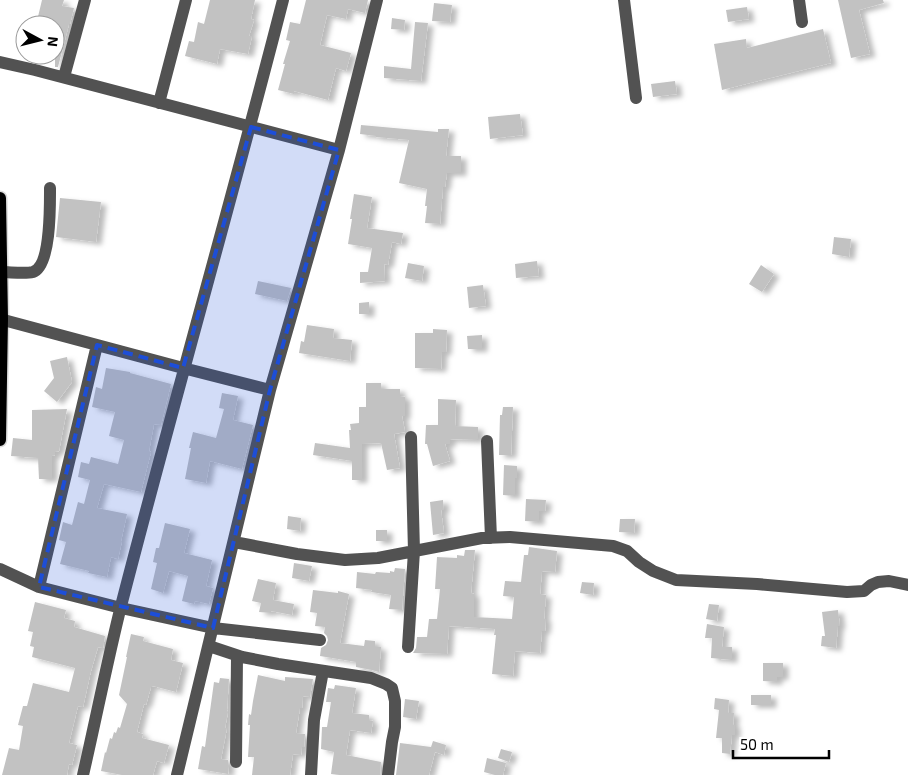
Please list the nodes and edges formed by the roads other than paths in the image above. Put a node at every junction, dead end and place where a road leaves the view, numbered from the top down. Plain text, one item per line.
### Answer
1 (85, 0) edge
2 (186, 0) edge
3 (283, 0) edge
4 (377, 0) edge
5 (624, 0) edge
6 (799, 0) edge
7 (802, 22) dead end
8 (0, 62) edge
9 (64, 77) junction
10 (636, 98) dead end
11 (159, 103) junction
12 (250, 127) junction
13 (339, 150) junction
14 (50, 188) dead end
15 (0, 198) edge
16 (2, 272) junction
17 (1, 319) edge
18 (97, 345) junction
19 (184, 368) junction
20 (270, 390) junction
21 (411, 437) dead end
22 (0, 440) edge
23 (487, 442) dead end
24 (491, 538) junction
25 (234, 542) junction
26 (414, 551) junction
27 (0, 569) edge
28 (908, 585) edge
29 (39, 587) junction
30 (121, 608) junction
31 (213, 628) junction
32 (320, 640) dead end
33 (209, 646) junction
34 (408, 647) dead end
35 (237, 656) junction
36 (323, 671) junction
37 (236, 762) dead end
38 (83, 775) edge
39 (177, 775) edge
40 (311, 775) edge
41 (388, 775) edge

1 - 9 street
2 - 11 street
3 - 12 street
4 - 13 street
5 - 10 street
6 - 7 street
8 - 9 street
9 - 11 street
11 - 12 street
12 - 13 street
12 - 19 street
13 - 20 street
14 - 16 street
15 - 16 main road
16 - 17 main road
17 - 18 street
17 - 22 main road
18 - 19 street
18 - 29 street
19 - 20 street
19 - 30 street
20 - 25 street
21 - 26 street
23 - 24 street
24 - 26 street
24 - 28 street
25 - 26 street
25 - 31 street
26 - 34 street
27 - 29 street
29 - 30 street
30 - 31 street
30 - 38 street
31 - 32 street
31 - 33 street
33 - 35 street
33 - 39 street
35 - 36 street
35 - 37 street
36 - 40 street
36 - 41 street

